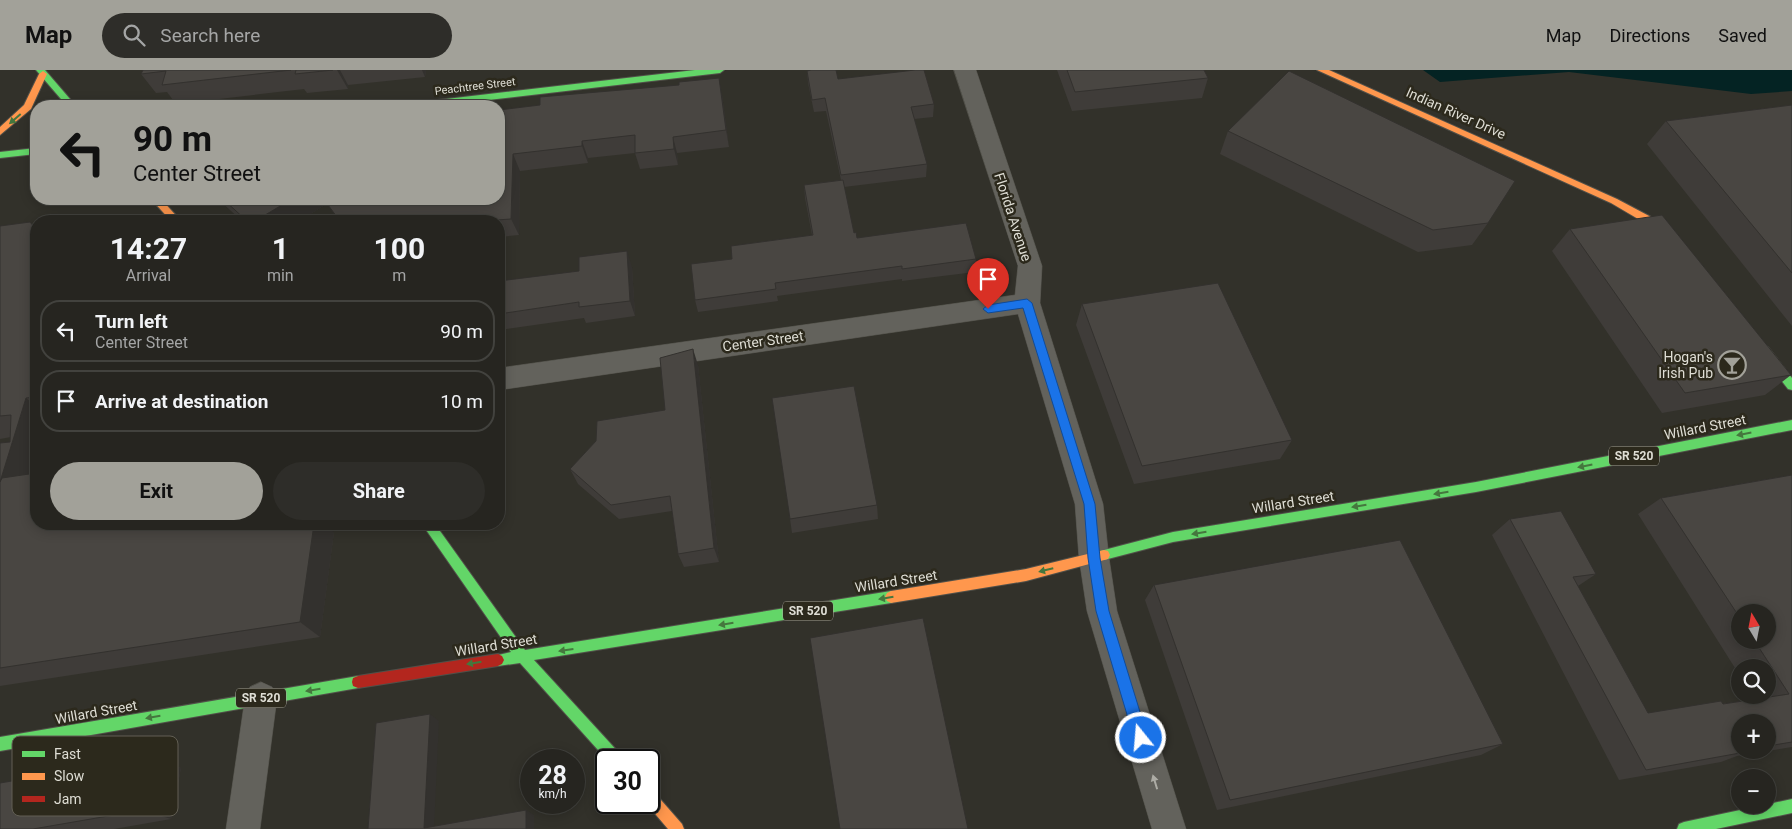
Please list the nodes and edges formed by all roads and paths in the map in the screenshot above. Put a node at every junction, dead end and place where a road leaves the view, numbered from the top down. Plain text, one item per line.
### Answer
1 (720, 70) edge
2 (965, 70) edge
3 (1321, 70) edge
4 (42, 72) edge
5 (31, 100) edge
6 (67, 100) edge
7 (463, 100) edge
8 (30, 103) edge
9 (0, 132) edge
10 (30, 152) edge
11 (0, 155) edge
12 (161, 205) edge
13 (171, 215) edge
14 (1686, 252) edge
15 (1027, 303) junction
16 (1757, 341) edge
17 (505, 378) edge
18 (1792, 386) edge
19 (1792, 425) edge
20 (432, 530) edge
21 (1094, 558) junction
22 (522, 656) junction
23 (261, 698) junction
24 (45, 736) edge
25 (606, 749) edge
26 (660, 810) edge
27 (1778, 815) edge
28 (243, 829) edge
29 (677, 829) edge
30 (1169, 829) edge
31 (1684, 829) edge

1 - 7 main road, Peachtree Street
2 - 15 street, Florida Avenue
3 - 14 main road, Indian River Drive
4 -> 5 main road
4 - 6 main road
8 -> 9 main road
10 - 11 main road
12 - 13 main road
15 - 17 street, Center Street
15 - 21 street, Florida Avenue
16 - 18 main road
19 -> 21 main road, Willard Street / SR 520
20 - 22 main road
21 -> 22 main road, Willard Street / SR 520
30 -> 21 street, Florida Avenue
22 -> 23 main road, Willard Street / SR 520
22 - 25 main road
23 -> 24 main road, Willard Street / SR 520
23 - 28 street
26 - 29 main road
27 - 31 main road

